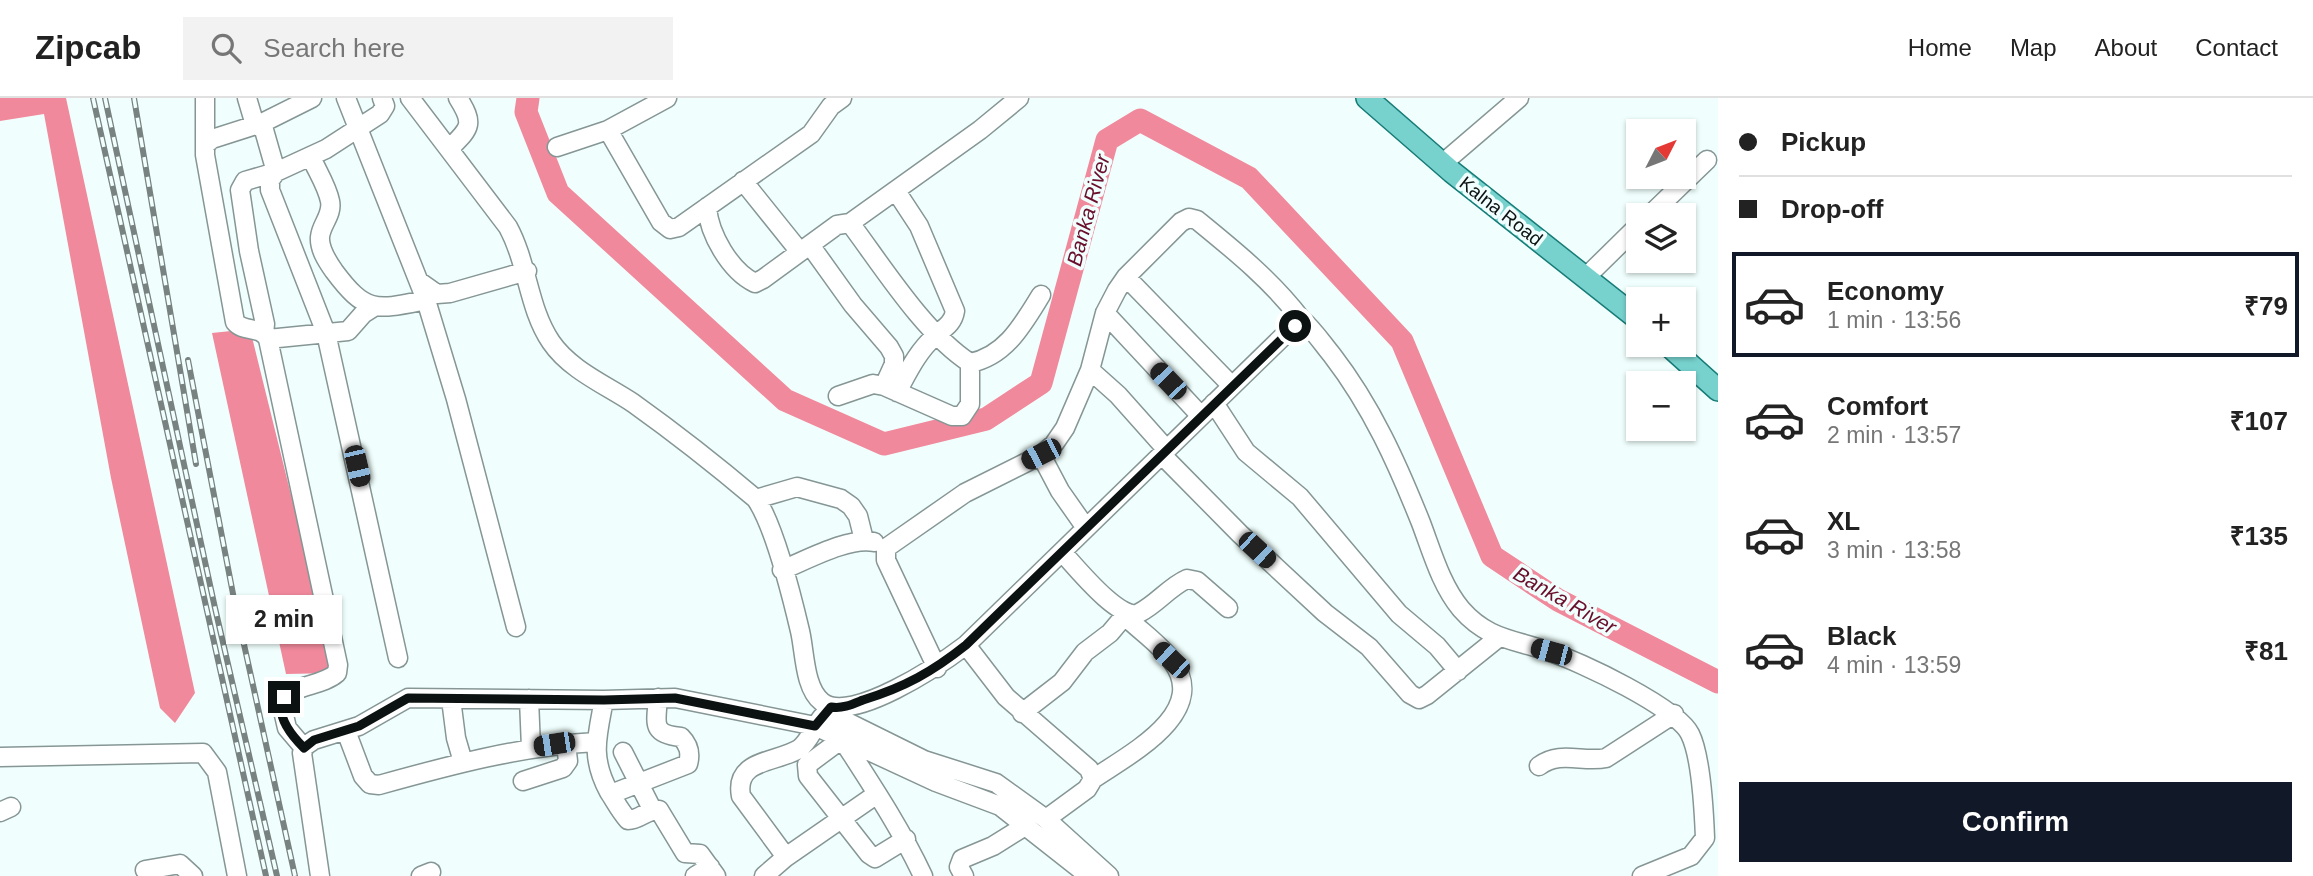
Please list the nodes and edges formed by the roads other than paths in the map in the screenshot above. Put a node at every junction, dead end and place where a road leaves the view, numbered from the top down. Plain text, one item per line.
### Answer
1 (205, 98) edge
2 (247, 98) edge
3 (312, 98) edge
4 (346, 98) edge
5 (402, 98) edge
6 (410, 98) edge
7 (458, 98) edge
8 (667, 98) edge
9 (1018, 98) edge
10 (1367, 98) edge
11 (1519, 98) edge
12 (833, 101) edge
13 (383, 104) edge
14 (259, 124) junction
15 (357, 127) junction
16 (608, 130) junction
17 (205, 145) junction
18 (557, 147) dead end
19 (449, 149) junction
20 (311, 157) junction
21 (1707, 160) dead end
22 (1442, 164) junction
23 (276, 172) junction
24 (743, 181) junction
25 (896, 191) junction
26 (1662, 203) edge
27 (707, 207) junction
28 (850, 223) junction
29 (1626, 238) edge
30 (805, 249) junction
31 (527, 271) junction
32 (1126, 276) junction
33 (1585, 278) junction
34 (420, 282) junction
35 (1041, 295) dead end
36 (426, 300) junction
37 (374, 307) junction
38 (1626, 310) edge
39 (1105, 313) junction
40 (1301, 319) junction
41 (326, 333) junction
42 (937, 334) junction
43 (266, 336) junction
44 (1681, 357) edge
45 (970, 363) junction
46 (1090, 370) junction
47 (1232, 386) junction
48 (891, 389) junction
49 (1718, 390) edge
50 (838, 396) dead end
51 (1208, 410) junction
52 (1165, 453) junction
53 (1041, 454) junction
54 (756, 499) junction
55 (1086, 528) junction
56 (864, 540) junction
57 (886, 548) junction
58 (1062, 552) junction
59 (782, 570) junction
60 (1228, 608) dead end
61 (1126, 615) junction
62 (516, 627) dead end
63 (1498, 638) junction
64 (966, 645) junction
65 (398, 658) dead end
66 (937, 667) junction
67 (1458, 671) junction
68 (658, 698) junction
69 (451, 699) junction
70 (529, 699) junction
71 (604, 700) junction
72 (829, 709) junction
73 (1022, 713) junction
74 (1674, 715) junction
75 (815, 726) junction
76 (346, 731) junction
77 (842, 739) junction
78 (596, 742) junction
79 (566, 744) junction
80 (304, 748) junction
81 (531, 748) junction
82 (623, 752) dead end
83 (0, 757) edge
84 (463, 762) junction
85 (1539, 765) dead end
86 (1093, 779) junction
87 (523, 782) dead end
88 (638, 782) junction
89 (611, 794) junction
90 (877, 794) junction
91 (652, 810) junction
92 (842, 819) junction
93 (1046, 820) junction
94 (1025, 825) junction
95 (906, 839) junction
96 (786, 857) junction
97 (145, 870) dead end
98 (707, 873) edge
99 (192, 876) edge
100 (237, 876) edge
101 (320, 876) edge
102 (764, 876) edge
103 (923, 876) edge
104 (964, 876) edge
105 (1089, 876) edge
106 (1109, 876) edge
107 (1642, 876) edge

1 - 17 street
2 - 14 street
3 - 14 street
4 - 15 street
5 - 13 street
6 - 19 street
7 - 19 street
8 - 16 street
9 - 25 street
10 - 22 main road, Kalna Road
11 - 22 street
12 - 24 street
13 - 15 street
14 - 17 street
14 - 23 street
15 - 20 street
15 - 34 street
16 - 18 street
16 - 27 street
17 - 43 street
19 - 31 street
20 - 23 street
20 - 37 street
21 - 26 street
22 - 33 main road, Kalna Road
23 - 41 street
23 - 43 street
24 - 27 street
24 - 30 street
25 - 28 street
25 - 42 street
27 - 30 street
28 - 30 street
28 - 42 street
29 - 33 street
30 - 48 street
31 - 34 street
31 - 54 street
32 - 39 street
32 - 40 street
32 - 47 street
33 - 38 main road, Kalna Road
34 - 36 street
35 - 45 street
36 - 37 street
36 - 62 street
37 - 41 street
39 - 46 street
39 - 51 street
40 - 47 street
40 - 63 street
41 - 43 street
41 - 65 street
42 - 45 street
42 - 48 street
43 - 80 street
44 - 49 main road
45 - 48 street
46 - 52 street
46 - 53 street
47 - 51 street
48 - 50 street
51 - 52 street
51 - 67 street
52 - 55 street
52 - 67 street
53 - 55 street
53 - 57 street
54 - 56 street
54 - 59 street
55 - 58 street
56 - 57 street
56 - 59 street
57 - 66 street
58 - 61 street
58 - 64 street
59 - 72 street
60 - 61 street
61 - 73 street
61 - 86 street
63 - 67 street
63 - 74 street
64 - 66 street
64 - 73 street
66 - 72 street
68 - 71 street
68 - 75 street
68 - 88 street
69 - 70 street
69 - 76 street
69 - 84 street
70 - 71 street
70 - 81 street
71 - 78 street
72 - 75 street
72 - 93 street
73 - 86 street
74 - 85 street
74 - 107 street
75 - 77 street
75 - 96 street
76 - 80 street
76 - 84 street
77 - 90 street
77 - 92 street
77 - 94 street
78 - 79 street
78 - 89 street
79 - 81 street
79 - 87 street
80 - 101 street
81 - 84 street
82 - 88 street
83 - 100 street
86 - 93 street
88 - 89 street
88 - 91 street
89 - 91 street
90 - 92 street
90 - 95 street
91 - 98 street
92 - 95 street
92 - 96 street
93 - 106 street
94 - 104 street
94 - 105 street
95 - 103 street
96 - 102 street
97 - 99 street

